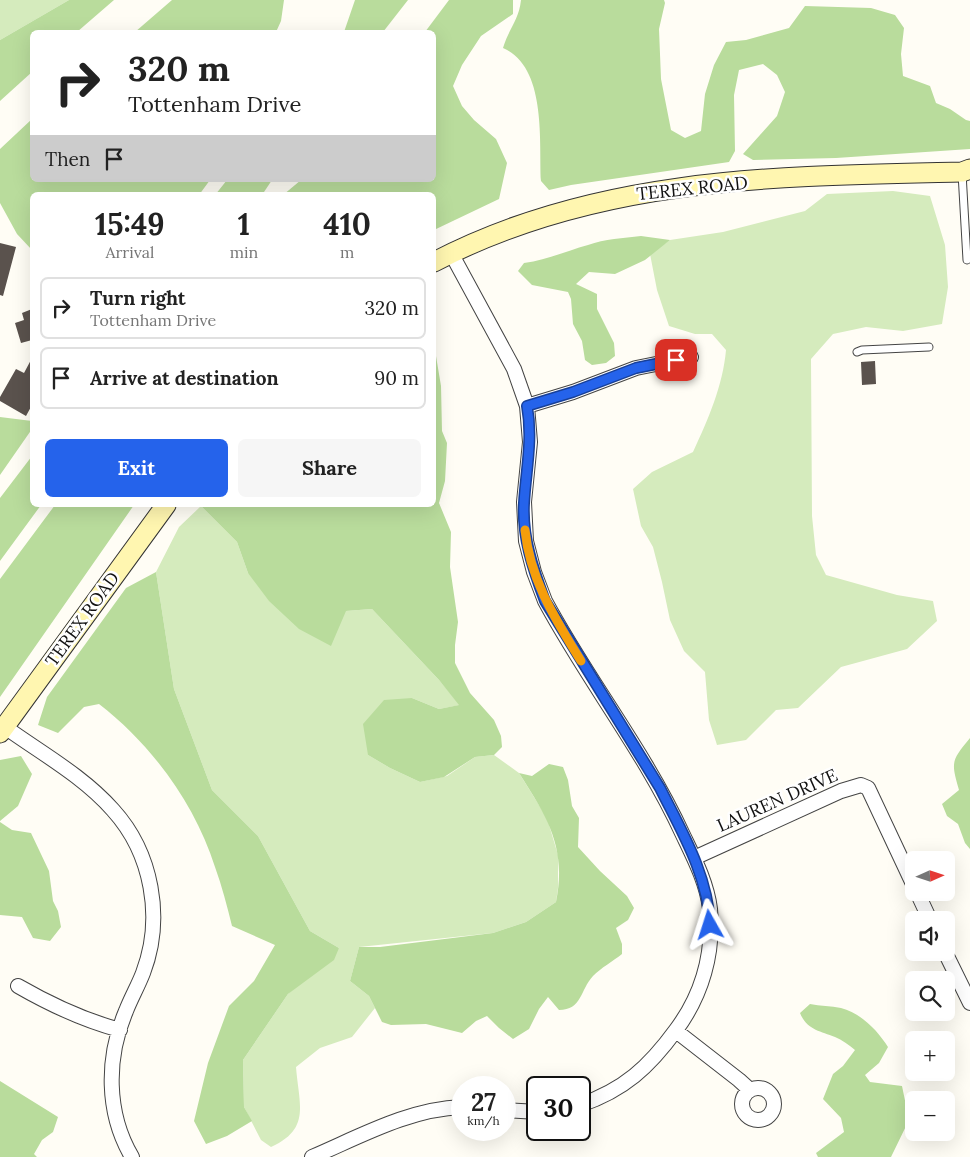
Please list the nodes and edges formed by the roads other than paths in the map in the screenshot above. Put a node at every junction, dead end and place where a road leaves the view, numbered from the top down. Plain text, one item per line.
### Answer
1 (967, 172) edge
2 (451, 253) junction
3 (966, 260) dead end
4 (436, 261) edge
5 (929, 347) dead end
6 (857, 352) dead end
7 (692, 357) dead end
8 (527, 406) junction
9 (165, 507) edge
10 (2, 730) edge
11 (694, 858) junction
12 (905, 866) edge
13 (949, 961) edge
14 (18, 986) dead end
15 (970, 1003) edge
16 (120, 1030) junction
17 (676, 1031) junction
18 (750, 1090) dead end
19 (591, 1101) edge
20 (451, 1108) edge
21 (132, 1157) edge
22 (312, 1157) edge

1 - 2 main road, TEREX ROAD
1 - 3 lane
2 - 4 main road, TEREX ROAD
2 - 8 street
5 - 6 lane
7 - 8 street
8 - 11 street
9 - 10 main road, TEREX ROAD
10 - 16 street
11 - 12 street, LAUREN DRIVE
11 - 17 street
13 - 15 street
14 - 16 street
16 - 21 street
17 - 18 street
17 - 19 street
20 - 22 street

